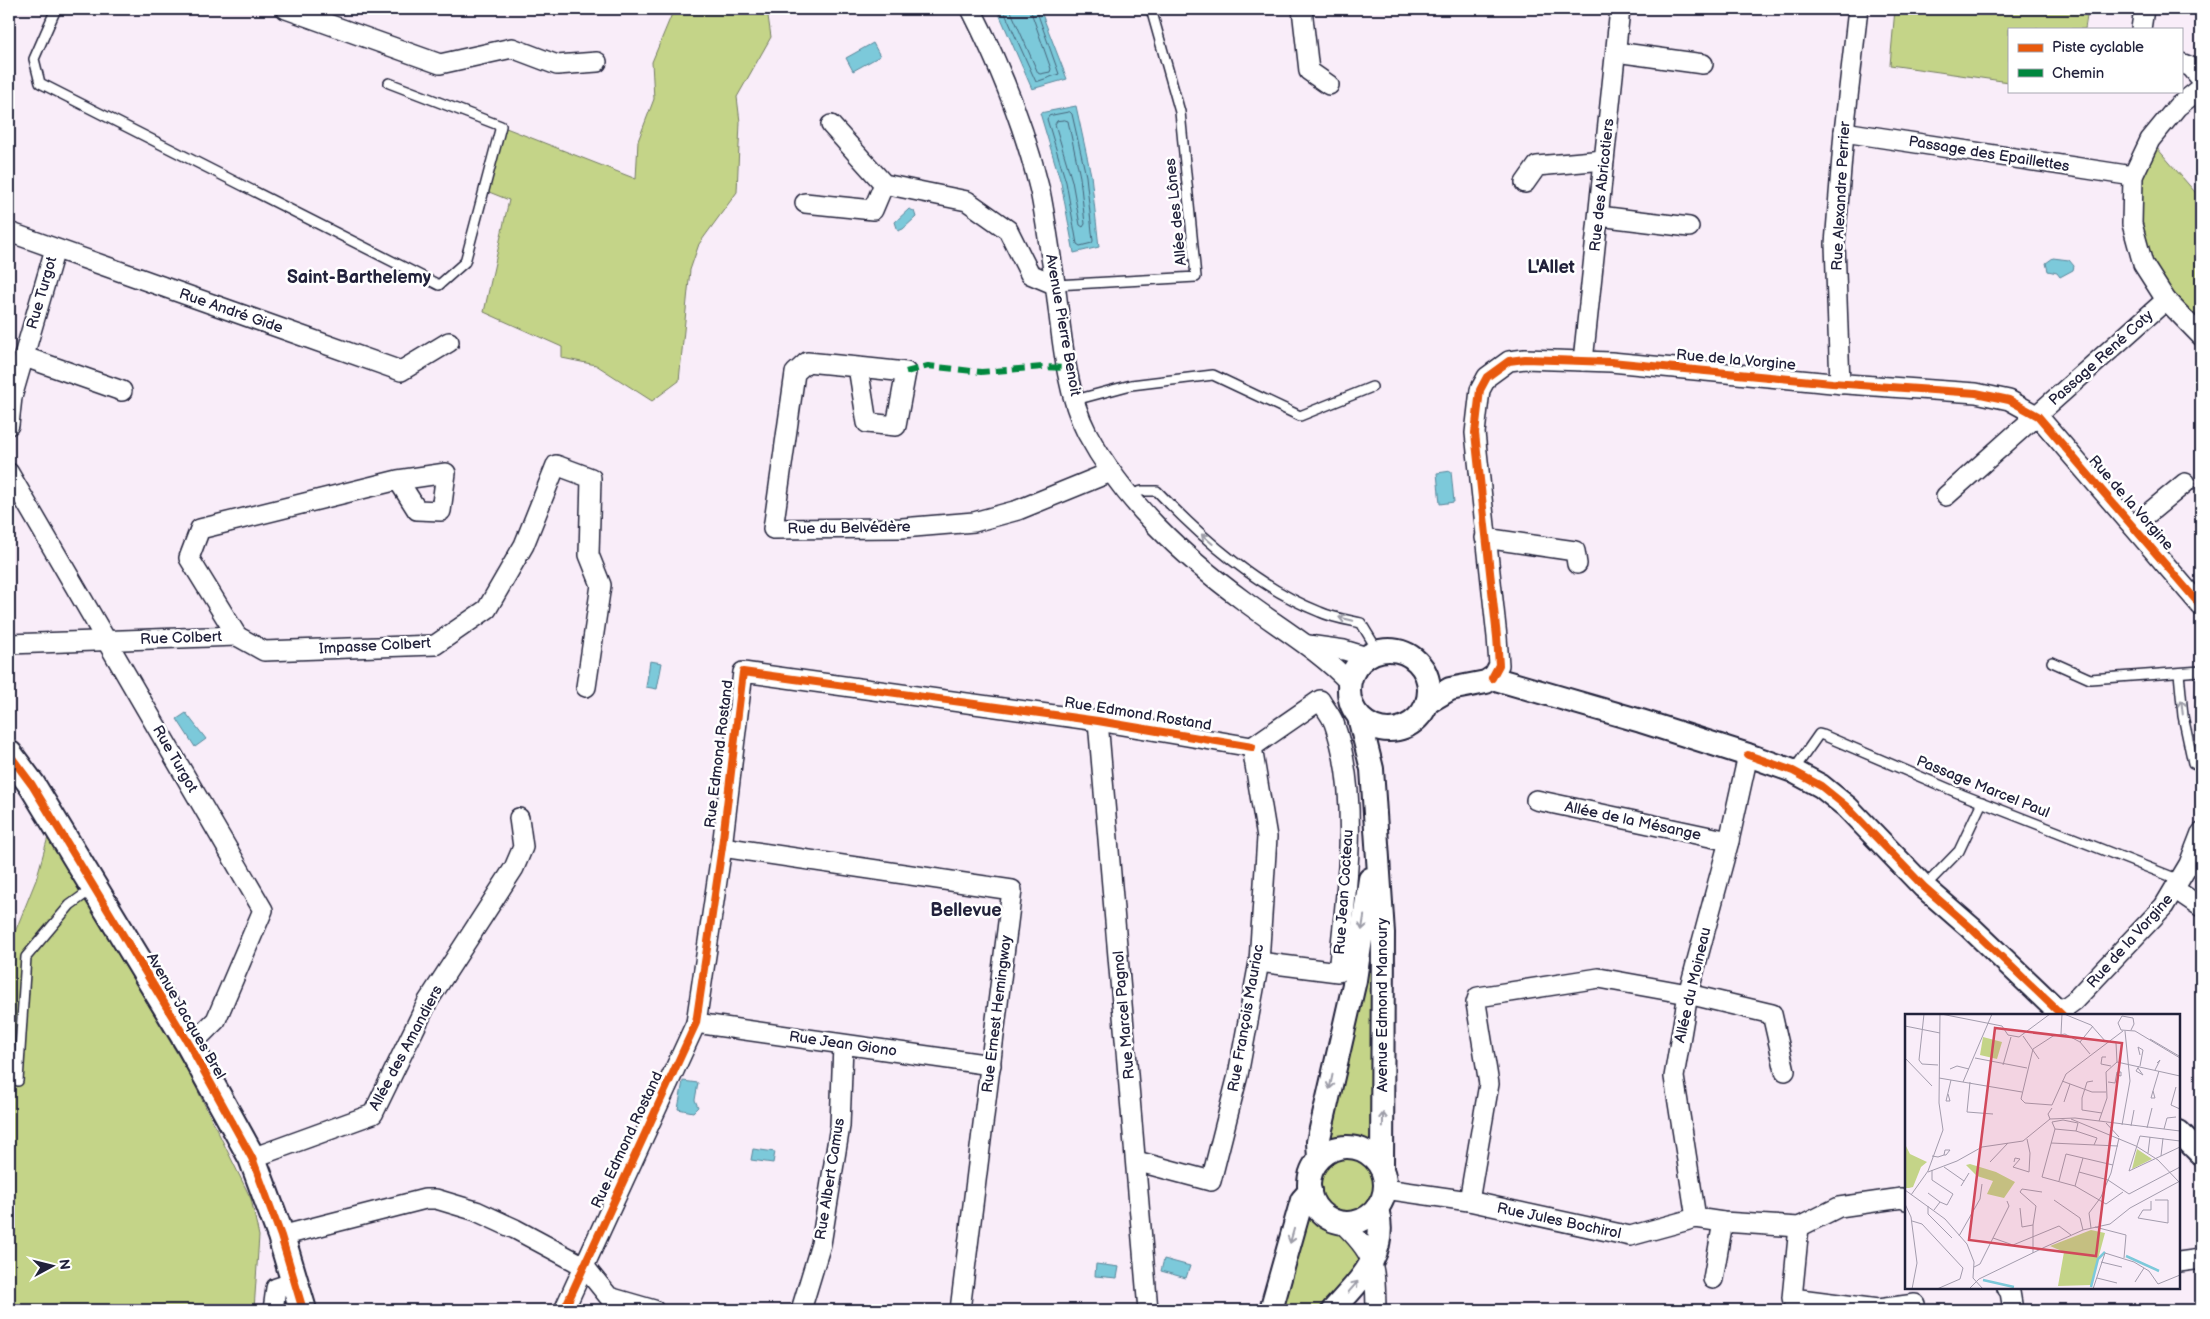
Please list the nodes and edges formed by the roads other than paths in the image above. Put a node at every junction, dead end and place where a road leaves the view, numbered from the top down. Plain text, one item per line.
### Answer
1 (56, 9) edge
2 (286, 9) edge
3 (971, 9) edge
4 (1151, 9) edge
5 (1302, 9) edge
6 (1620, 9) edge
7 (1858, 9) edge
8 (2144, 9) edge
9 (2141, 28) edge
10 (1616, 52) junction
11 (597, 62) dead end
12 (2182, 63) edge
13 (1703, 64) dead end
14 (2201, 79) edge
15 (389, 82) dead end
16 (1329, 85) dead end
17 (2201, 88) edge
18 (831, 125) dead end
19 (1844, 132) junction
20 (1604, 160) junction
21 (2133, 176) junction
22 (1525, 183) dead end
23 (884, 184) junction
24 (805, 203) dead end
25 (1599, 216) junction
26 (1689, 227) dead end
27 (9, 232) edge
28 (55, 248) junction
29 (1056, 285) junction
30 (2166, 300) junction
31 (2201, 336) edge
32 (449, 342) dead end
33 (24, 357) junction
34 (1583, 361) junction
35 (858, 367) dead end
36 (1840, 384) junction
37 (1372, 387) dead end
38 (122, 391) dead end
39 (1075, 400) junction
40 (2038, 416) junction
41 (9, 425) edge
42 (1111, 472) junction
43 (9, 473) edge
44 (398, 480) dead end
45 (2186, 482) dead end
46 (1128, 495) junction
47 (1946, 496) dead end
48 (2133, 526) junction
49 (1485, 538) junction
50 (1577, 564) dead end
51 (2201, 606) edge
52 (237, 636) junction
53 (105, 640) junction
54 (9, 644) edge
55 (1308, 645) junction
56 (1372, 654) junction
57 (2052, 662) dead end
58 (1424, 669) junction
59 (2201, 671) edge
60 (2179, 673) junction
61 (1492, 678) junction
62 (1350, 683) junction
63 (1464, 686) junction
64 (586, 687) dead end
65 (1428, 702) junction
66 (1359, 717) junction
67 (1098, 720) junction
68 (1394, 730) junction
69 (1252, 747) junction
70 (9, 754) edge
71 (1748, 755) junction
72 (2201, 766) edge
73 (1372, 769) junction
74 (1793, 771) junction
75 (1536, 800) dead end
76 (1982, 802) junction
77 (520, 818) dead end
78 (2201, 833) edge
79 (1376, 841) junction
80 (1729, 841) junction
81 (722, 848) junction
82 (2178, 885) junction
83 (94, 887) junction
84 (1924, 887) junction
85 (2201, 907) edge
86 (1259, 962) junction
87 (1688, 994) junction
88 (2060, 1014) edge
89 (696, 1023) junction
90 (188, 1044) junction
91 (843, 1045) junction
92 (991, 1065) junction
93 (1785, 1071) dead end
94 (18, 1081) dead end
95 (2180, 1133) edge
96 (2201, 1154) edge
97 (252, 1158) junction
98 (1319, 1159) junction
99 (1136, 1161) junction
100 (1381, 1189) junction
101 (1310, 1191) junction
102 (1905, 1200) edge
103 (1469, 1201) junction
104 (1696, 1218) junction
105 (1723, 1222) junction
106 (1342, 1223) junction
107 (1799, 1227) junction
108 (282, 1236) junction
109 (2201, 1259) edge
110 (2180, 1262) edge
111 (1373, 1264) junction
112 (584, 1266) junction
113 (1713, 1279) dead end
114 (295, 1282) junction
115 (2013, 1289) edge
116 (273, 1310) edge
117 (303, 1310) edge
118 (564, 1310) edge
119 (654, 1310) edge
120 (801, 1310) edge
121 (960, 1310) edge
122 (1148, 1310) edge
123 (1271, 1310) edge
124 (1333, 1310) edge
125 (1376, 1310) edge
126 (1878, 1310) edge
127 (1916, 1310) edge
128 (2013, 1310) edge

1 - 15 lane
2 - 11 street
3 - 29 street, Avenue Pierre Benoit
4 - 29 lane, Allée des Lônes
5 - 16 street
6 - 10 street, Rue des Abricotiers
7 - 19 street, Rue Alexandre Perrier
8 - 9 street
10 - 13 street
10 - 20 street, Rue des Abricotiers
12 - 14 street
17 - 21 street
18 - 23 street
19 - 21 street, Passage des Epaillettes
19 - 36 street, Rue Alexandre Perrier
20 - 22 street
20 - 25 street, Rue des Abricotiers
21 - 30 street
23 - 24 street
23 - 29 street
25 - 26 street
25 - 34 street, Rue des Abricotiers
27 - 28 street, Rue André Gide
28 - 32 street, Rue André Gide
28 - 33 street, Rue Turgot
29 - 39 street, Avenue Pierre Benoit
30 - 31 street
30 - 40 street, Passage René Coty
33 - 38 street
33 - 41 street, Rue Turgot
34 - 36 street, Rue de la Vorgine
34 - 49 street, Rue de la Vorgine
35 - 42 street, Rue du Belvédère
36 - 40 street, Rue de la Vorgine
37 - 39 lane
39 - 42 street, Avenue Pierre Benoit
40 - 47 street, Passage René Coty
40 - 48 street, Rue de la Vorgine
42 - 46 street, Avenue Pierre Benoit
43 - 53 street, Rue Turgot
44 - 52 street, Rue Colbert
45 - 48 street
46 - 55 street, Avenue Pierre Benoit
56 -> 46 lane
48 - 51 street, Rue de la Vorgine
49 - 50 street
49 - 61 street, Rue de la Vorgine
52 - 53 street, Rue Colbert
52 - 64 street, Impasse Colbert
53 - 54 street, Rue Colbert
53 - 90 street, Rue Turgot
55 - 56 street, Avenue Pierre Benoit
55 - 62 street, Avenue Pierre Benoit
56 - 58 street
56 - 62 street
57 - 60 lane
58 - 63 street
58 - 65 street
59 - 60 lane
72 -> 60 lane
61 - 63 street
61 - 71 street
62 - 66 street
63 - 65 street
65 - 68 street
66 - 68 street
66 - 73 street, Avenue Edmond Manoury
67 - 69 street, Rue Edmond Rostand
67 - 81 street, Rue Edmond Rostand
67 - 99 street, Rue Marcel Pagnol
68 - 73 street, Avenue Edmond Manoury
69 - 86 street, Rue François Mauriac
69 - 86 street, Rue Jean Cocteau
70 - 83 main road, Avenue Jacques Brel
71 - 74 street
71 - 80 street, Allée du Moineau
73 - 79 street, Avenue Edmond Manoury
74 - 76 lane, Passage Marcel Paul
74 - 84 street
75 - 80 street, Allée de la Mésange
76 - 82 lane, Passage Marcel Paul
76 - 84 lane
77 - 97 street, Allée des Amandiers
78 - 82 street, Rue de la Vorgine
79 -> 98 street, Avenue Edmond Manoury
100 -> 79 street, Avenue Edmond Manoury
80 - 87 street, Allée du Moineau
81 - 89 street, Rue Edmond Rostand
81 - 92 street, Rue Ernest Hemingway
82 - 85 street
82 - 88 street, Rue de la Vorgine
83 - 90 main road, Avenue Jacques Brel
83 - 94 lane
84 - 88 street
86 - 99 street, Rue François Mauriac
87 - 93 street
87 - 103 street
87 - 104 street, Allée du Moineau
89 - 91 street, Rue Jean Giono
89 - 112 street, Rue Edmond Rostand
90 - 97 main road, Avenue Jacques Brel
91 - 92 street, Rue Jean Giono
91 - 120 street, Rue Albert Camus
92 - 121 street, Rue Ernest Hemingway
95 - 96 street
97 - 108 main road, Avenue Jacques Brel
98 - 100 street
98 - 101 street
99 - 122 street, Rue Marcel Pagnol
100 - 103 street, Rue Jules Bochirol
100 - 106 street
100 - 111 street, Avenue Edmond Manoury
101 - 106 street
101 -> 123 street
102 - 107 street
103 - 104 street, Rue Jules Bochirol
104 - 105 street, Rue Jules Bochirol
105 - 107 street, Rue Jules Bochirol
105 - 113 street
106 - 111 street
107 - 126 street
108 - 112 street
108 - 114 main road, Avenue Jacques Brel
109 - 110 street
124 -> 111 street
111 - 125 street
112 - 118 street, Rue Edmond Rostand
112 - 119 street
114 - 116 street
114 - 117 main road, Avenue Jacques Brel
115 - 128 street
126 - 127 street

